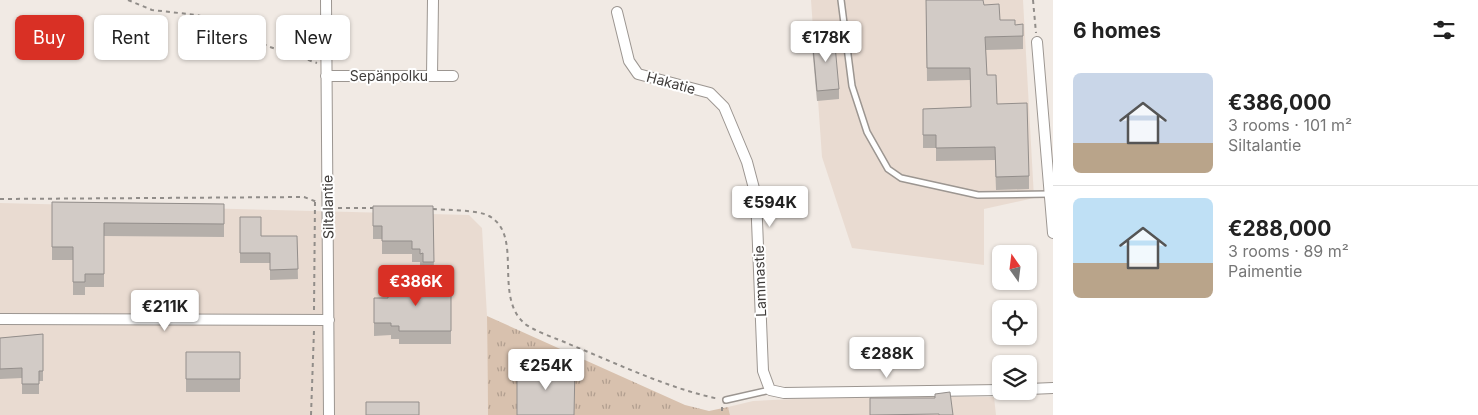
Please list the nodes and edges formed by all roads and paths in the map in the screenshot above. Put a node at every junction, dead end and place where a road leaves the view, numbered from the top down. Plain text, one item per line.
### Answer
1 (128, 0) edge
2 (326, 0) edge
3 (433, 0) edge
4 (841, 0) edge
5 (1033, 0) edge
6 (617, 12) dead end
7 (1036, 42) joint
8 (317, 63) dead end
9 (326, 76) junction
10 (432, 76) junction
11 (453, 76) dead end
12 (710, 93) joint
13 (1049, 194) junction
14 (0, 199) edge
15 (315, 200) junction
16 (328, 206) junction
17 (384, 208) edge
18 (432, 208) edge
19 (1053, 233) edge
20 (0, 319) edge
21 (314, 319) junction
22 (329, 320) junction
23 (1053, 388) edge
24 (1037, 389) edge
25 (770, 390) junction
26 (992, 390) edge
27 (726, 400) joint
28 (312, 415) edge
29 (329, 415) edge

1 - 8 path
2 - 9 street, Siltalantie
3 - 10 street
4 - 13 lane
5 - 7 path
6 - 12 street, Hakatie
7 - 13 street
9 - 10 street, Sepänpolku
9 - 16 street, Siltalantie
10 - 11 street, Sepänpolku
12 - 25 street, Lammastie
13 - 19 street
14 - 15 path
15 - 16 path
15 - 21 path
16 - 17 path
16 - 22 street, Siltalantie
18 - 27 path
20 - 21 street
21 - 22 street
21 - 28 path
22 - 29 street, Siltalantie
23 - 24 street
25 - 26 street
25 - 27 lane

